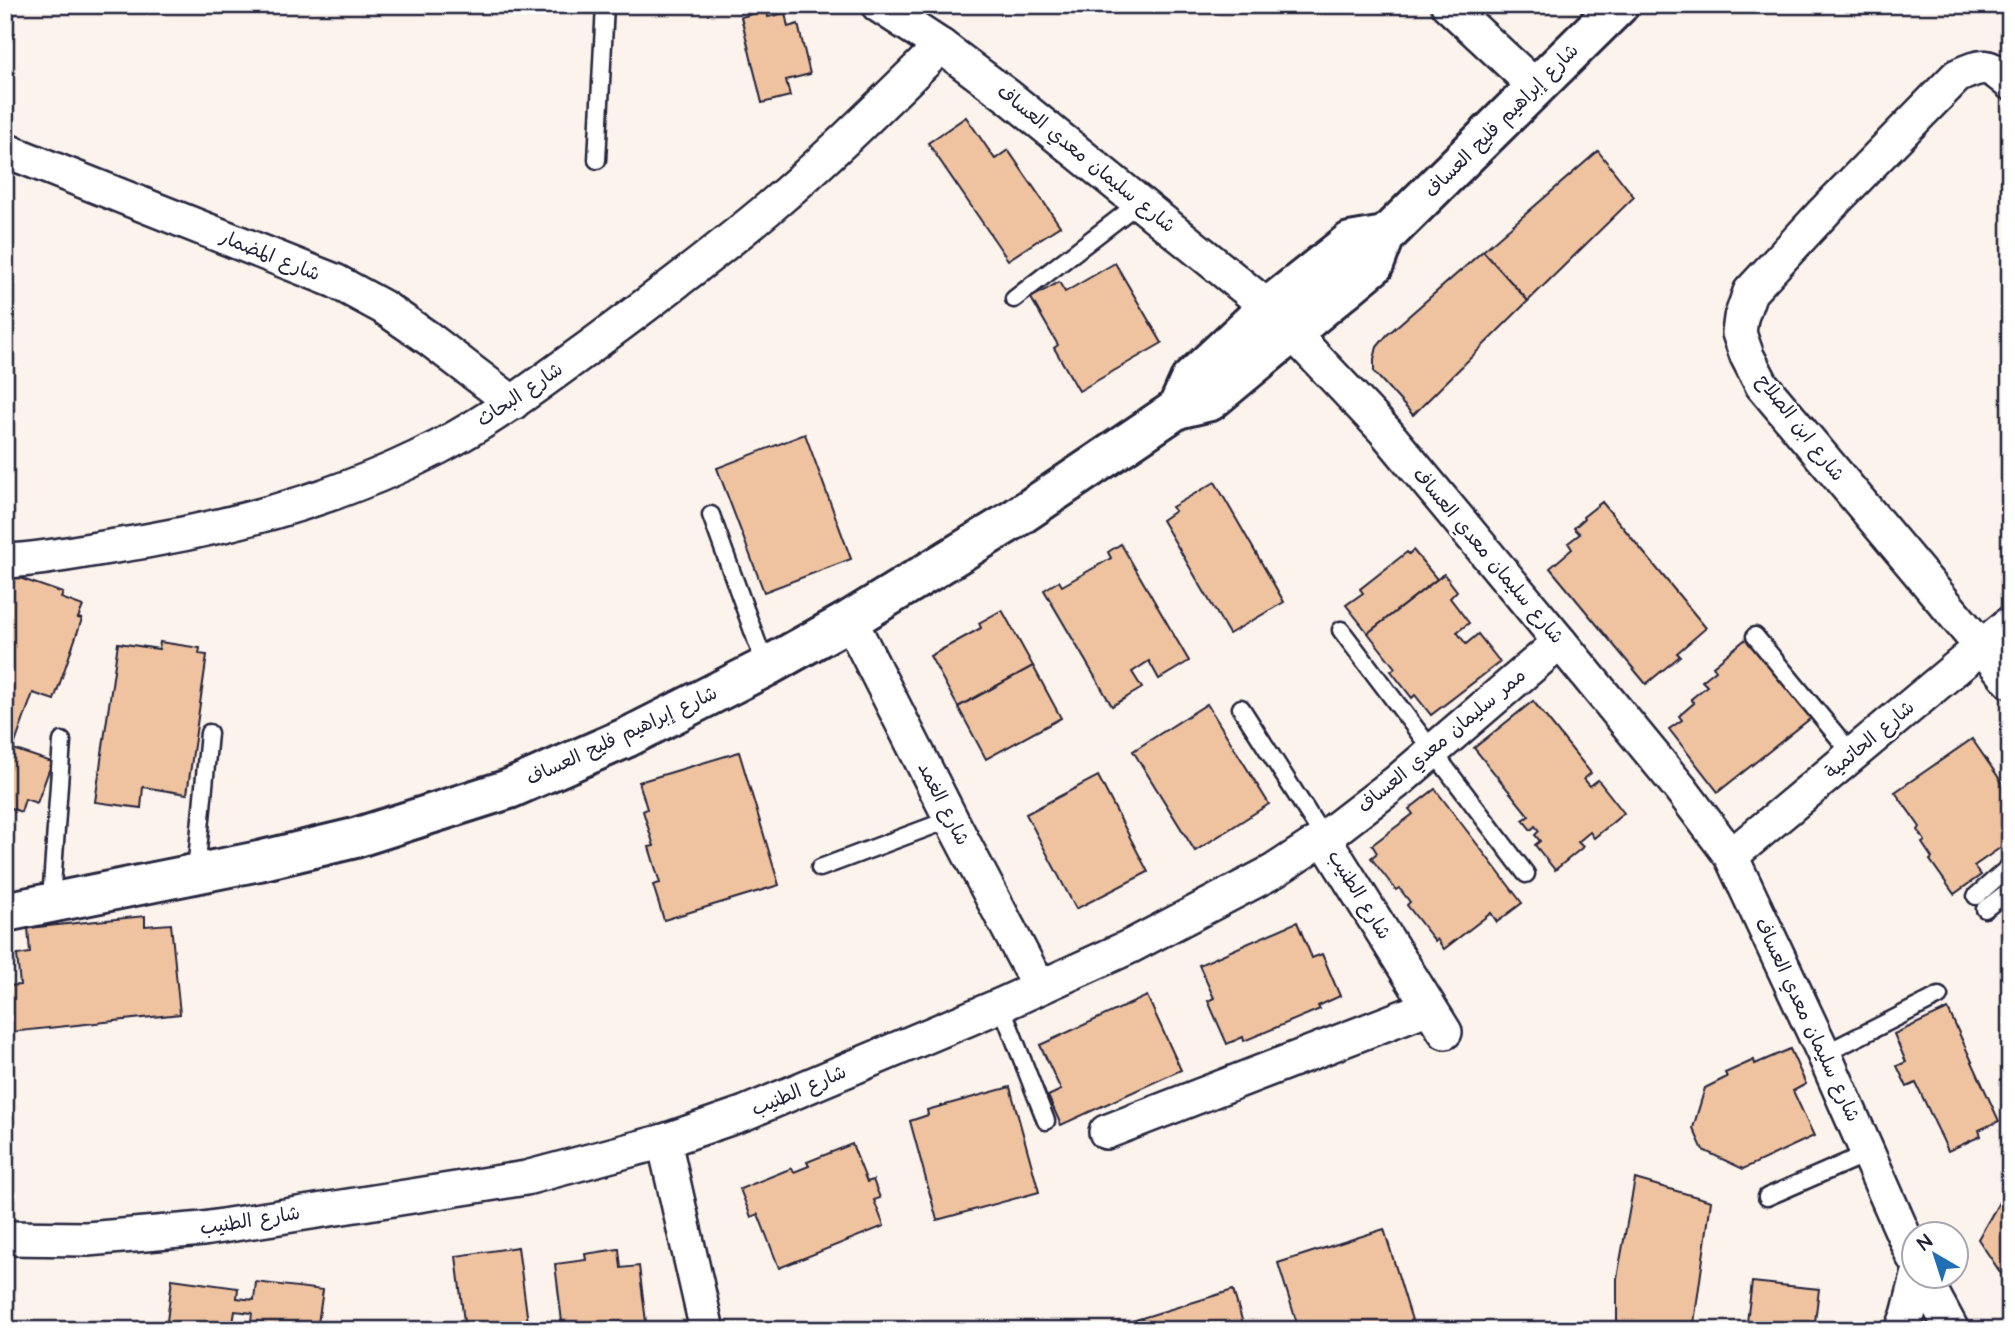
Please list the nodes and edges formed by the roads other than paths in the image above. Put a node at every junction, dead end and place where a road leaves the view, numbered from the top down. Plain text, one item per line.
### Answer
1 (605, 5) edge
2 (878, 5) edge
3 (1448, 5) edge
4 (1619, 5) edge
5 (941, 46) junction
6 (2010, 83) edge
7 (1537, 88) junction
8 (5, 150) edge
9 (597, 160) dead end
10 (1140, 202) junction
11 (1014, 299) dead end
12 (1281, 320) junction
13 (513, 403) junction
14 (711, 516) dead end
15 (5, 561) edge
16 (850, 620) junction
17 (2010, 624) edge
18 (1341, 630) dead end
19 (1755, 636) dead end
20 (1560, 642) junction
21 (1981, 648) junction
22 (766, 667) junction
23 (2010, 681) edge
24 (1241, 708) dead end
25 (209, 733) dead end
26 (62, 741) dead end
27 (1434, 751) junction
28 (1852, 754) junction
29 (951, 819) junction
30 (1324, 838) junction
31 (1731, 856) junction
32 (2010, 866) edge
33 (820, 868) dead end
34 (196, 872) junction
35 (1526, 874) dead end
36 (2010, 890) edge
37 (51, 901) junction
38 (5, 912) edge
39 (1039, 987) junction
40 (1938, 996) dead end
41 (1001, 1005) junction
42 (1824, 1054) junction
43 (1046, 1121) dead end
44 (1106, 1132) dead end
45 (664, 1141) junction
46 (1868, 1153) junction
47 (1767, 1197) dead end
48 (1899, 1224) edge
49 (5, 1238) edge
50 (1916, 1290) edge
51 (1928, 1290) edge
52 (707, 1330) edge
53 (1902, 1330) edge
54 (1952, 1330) edge

1 - 9 lane
2 - 5 street, شارع سليمان معدي العساف
3 - 7 street
4 - 7 street, شارع إبراهيم فليح العساف
5 - 10 street, شارع سليمان معدي العساف
5 - 13 street, شارع البحاث
6 - 21 street, شارع ابن الصلاح
7 - 12 street, شارع إبراهيم فليح العساف
8 - 13 street, شارع المضمار
10 - 11 lane
10 - 12 street, شارع سليمان معدي العساف
12 - 16 street, شارع إبراهيم فليح العساف
12 - 20 street, شارع سليمان معدي العساف
13 - 15 street, شارع البحاث
14 - 22 lane
16 - 22 street, شارع إبراهيم فليح العساف
16 - 29 street, شارع الغمد
17 - 21 street, شارع الحاتمية
18 - 27 lane
19 - 28 lane
20 - 27 street, ممر سليمان معدي العساف
20 - 31 street, شارع سليمان معدي العساف
21 - 23 street, شارع ابن الصلاح
21 - 28 street, شارع الحاتمية
22 - 34 street, شارع إبراهيم فليح العساف
24 - 30 lane
25 - 34 lane
26 - 37 lane
27 - 30 street, ممر سليمان معدي العساف
27 - 35 lane
28 - 31 street, شارع الحاتمية
29 - 33 lane
29 - 39 street, شارع الغمد
30 - 39 street, شارع الطنيب
30 - 44 street, شارع الطنيب
31 - 42 street, شارع سليمان معدي العساف
32 - 36 lane
34 - 37 street, شارع إبراهيم فليح العساف
37 - 38 street, شارع إبراهيم فليح العساف
39 - 41 street, شارع الطنيب
40 - 42 lane
41 - 43 lane
41 - 45 street, شارع الطنيب
42 - 46 street, شارع سليمان معدي العساف
45 - 49 street, شارع الطنيب
45 - 52 street
46 - 47 lane
46 - 48 street, شارع سليمان معدي العساف
50 - 53 street
51 - 54 street

